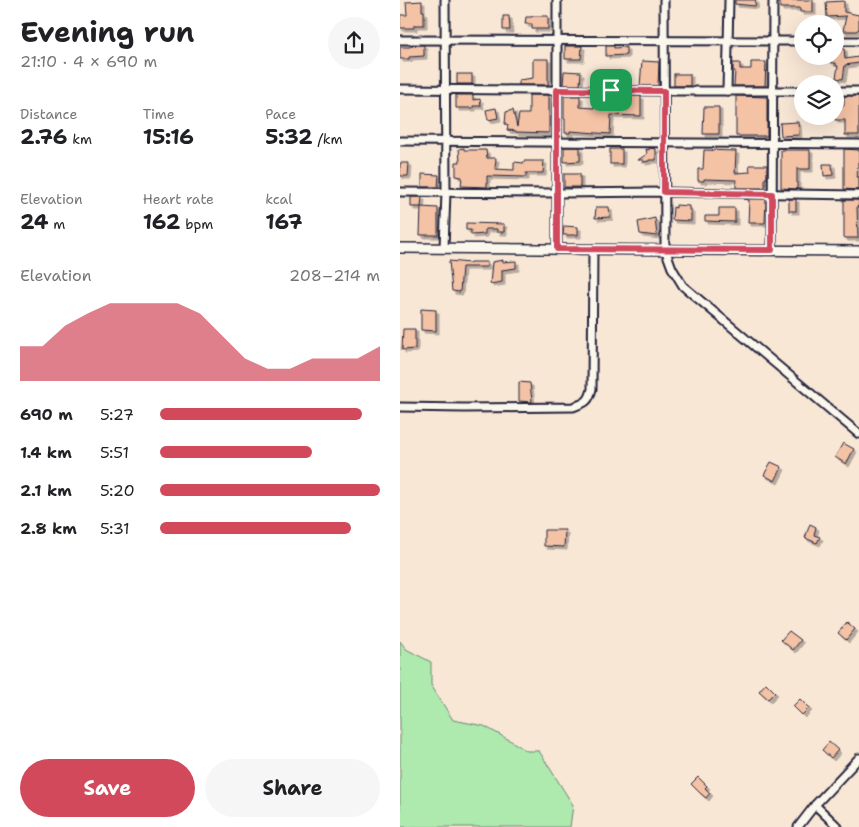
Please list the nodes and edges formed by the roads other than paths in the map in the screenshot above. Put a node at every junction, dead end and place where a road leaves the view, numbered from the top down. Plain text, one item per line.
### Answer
1 (446, 0) edge
2 (557, 0) edge
3 (664, 0) edge
4 (729, 0) edge
5 (773, 0) edge
6 (400, 40) edge
7 (446, 40) junction
8 (557, 40) junction
9 (664, 40) junction
10 (728, 40) junction
11 (772, 41) junction
12 (794, 41) edge
13 (844, 41) edge
14 (859, 41) edge
15 (400, 89) edge
16 (446, 89) junction
17 (557, 90) junction
18 (664, 91) junction
19 (727, 91) junction
20 (772, 91) junction
21 (794, 91) edge
22 (844, 91) edge
23 (859, 91) edge
24 (400, 141) edge
25 (446, 142) junction
26 (557, 142) junction
27 (664, 143) junction
28 (772, 144) junction
29 (859, 144) edge
30 (400, 192) edge
31 (446, 192) junction
32 (664, 192) junction
33 (558, 193) junction
34 (772, 194) junction
35 (859, 195) edge
36 (400, 248) edge
37 (444, 248) junction
38 (557, 249) junction
39 (593, 249) junction
40 (665, 249) junction
41 (772, 250) junction
42 (859, 251) edge
43 (400, 407) edge
44 (859, 434) edge
45 (859, 758) edge
46 (815, 805) junction
47 (798, 827) edge
48 (838, 827) edge

1 - 7 street
2 - 8 street
3 - 9 street
4 - 10 street
5 - 11 street
6 - 7 street
7 - 8 street
7 - 16 street
8 - 9 street
8 - 17 street
9 - 10 street
9 - 18 street
10 - 11 street
10 - 19 street
11 - 12 street
11 - 20 street
13 - 14 street
15 - 16 street
16 - 17 street
16 - 25 street
17 - 18 street
17 - 26 street
18 - 19 street
18 - 27 street
19 - 20 street
20 - 21 street
20 - 28 street
22 - 23 street
24 - 25 street
25 - 26 street
25 - 31 street
26 - 27 street
26 - 33 street
27 - 28 street
27 - 32 street
28 - 29 street
28 - 34 street
30 - 31 street
31 - 33 street
31 - 37 street
32 - 33 street
32 - 34 street
32 - 40 street
33 - 38 street
34 - 35 street
34 - 41 street
36 - 37 street
37 - 38 street
38 - 39 street
39 - 40 street
39 - 43 street
40 - 41 street
40 - 44 street
41 - 42 street
45 - 46 street
46 - 47 street
46 - 48 street

